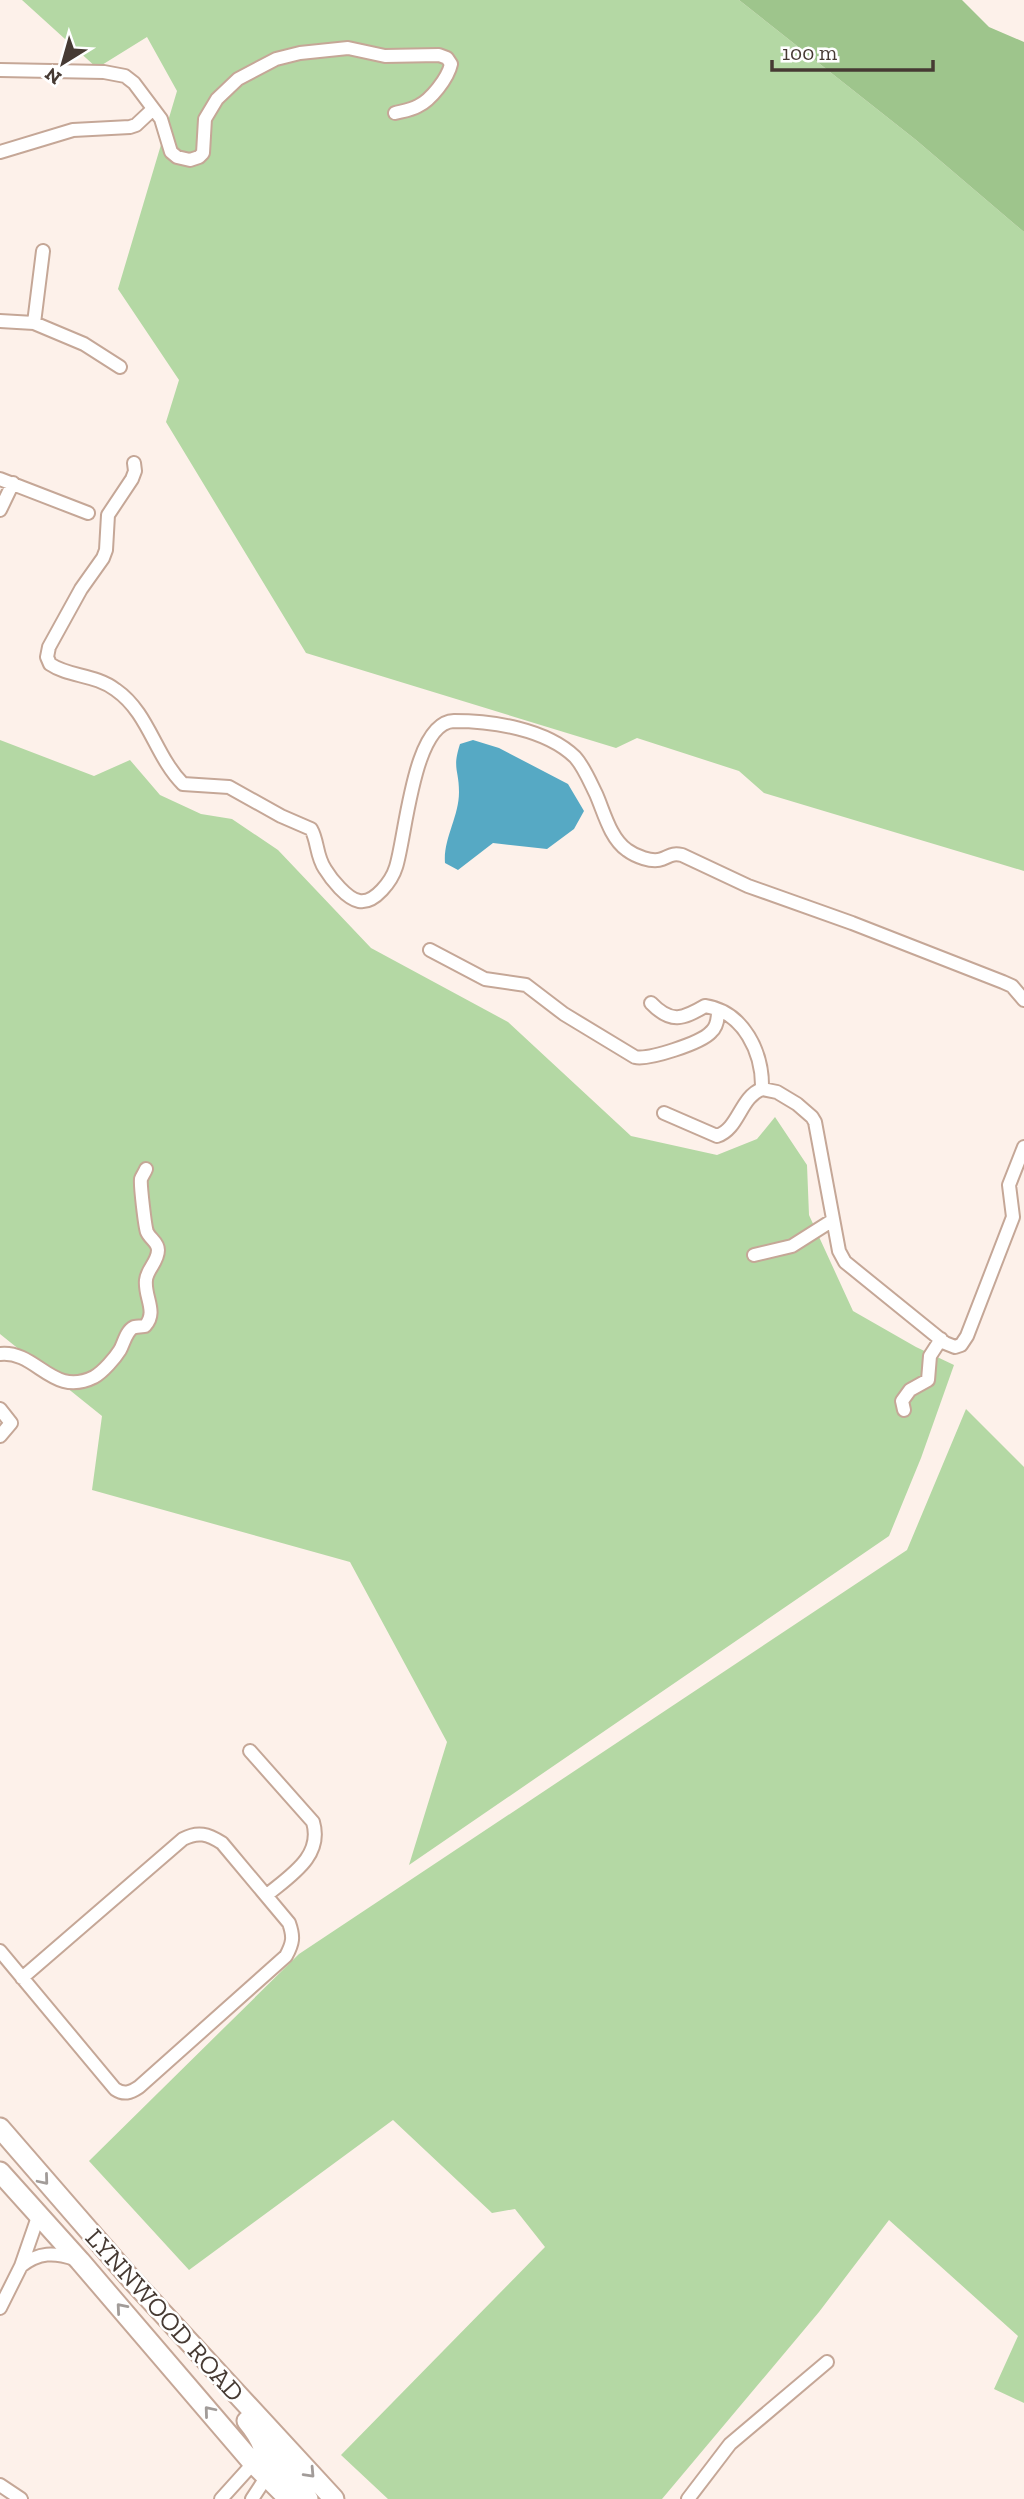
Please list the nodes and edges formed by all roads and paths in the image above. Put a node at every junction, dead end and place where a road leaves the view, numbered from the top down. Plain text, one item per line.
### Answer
1 (0, 70) edge
2 (152, 110) junction
3 (395, 113) dead end
4 (0, 152) edge
5 (43, 251) dead end
6 (0, 321) edge
7 (34, 323) junction
8 (120, 367) dead end
9 (134, 463) dead end
10 (0, 479) edge
11 (13, 483) junction
12 (0, 510) edge
13 (88, 513) dead end
14 (430, 950) dead end
15 (1024, 1000) edge
16 (651, 1003) dead end
17 (718, 1011) junction
18 (762, 1089) junction
19 (664, 1113) dead end
20 (1024, 1147) edge
21 (146, 1169) dead end
22 (833, 1220) junction
23 (754, 1255) dead end
24 (941, 1339) junction
25 (0, 1353) edge
26 (0, 1409) edge
27 (904, 1410) dead end
28 (0, 1436) edge
29 (250, 1751) dead end
30 (267, 1895) junction
31 (0, 1951) edge
32 (22, 1978) junction
33 (0, 2128) edge
34 (0, 2172) edge
35 (39, 2214) junction
36 (80, 2261) junction
37 (21, 2266) junction
38 (0, 2308) edge
39 (827, 2362) dead end
40 (271, 2456) junction
41 (0, 2484) edge
42 (21, 2499) edge
43 (221, 2499) edge
44 (252, 2499) edge
45 (289, 2499) edge
46 (308, 2499) edge
47 (334, 2499) edge
48 (688, 2499) edge

1 - 2 street
2 - 3 street
2 - 4 street
5 - 7 street
6 - 7 street
7 - 8 street
9 - 15 street
10 - 11 street
11 - 12 street
11 - 13 street
14 - 17 street
16 - 17 street
17 - 18 street
18 - 19 street
18 - 22 street
20 - 24 street
21 - 25 street
22 - 23 street
22 - 24 street
24 - 27 street
26 - 28 street
29 - 30 street
30 - 32 street
30 - 32 street
31 - 32 street
33 -> 40 main road, LYNNWOOD ROAD
34 - 35 main road, LYNNWOOD ROAD
35 - 36 main road, LYNNWOOD ROAD
35 - 37 street
36 - 37 street
40 -> 36 main road, LYNNWOOD ROAD
37 - 38 street
39 - 48 street
40 - 43 street
40 - 44 street
40 - 45 main road, LYNNWOOD ROAD
40 - 46 main road
40 -> 47 main road, LYNNWOOD ROAD
41 - 42 street

